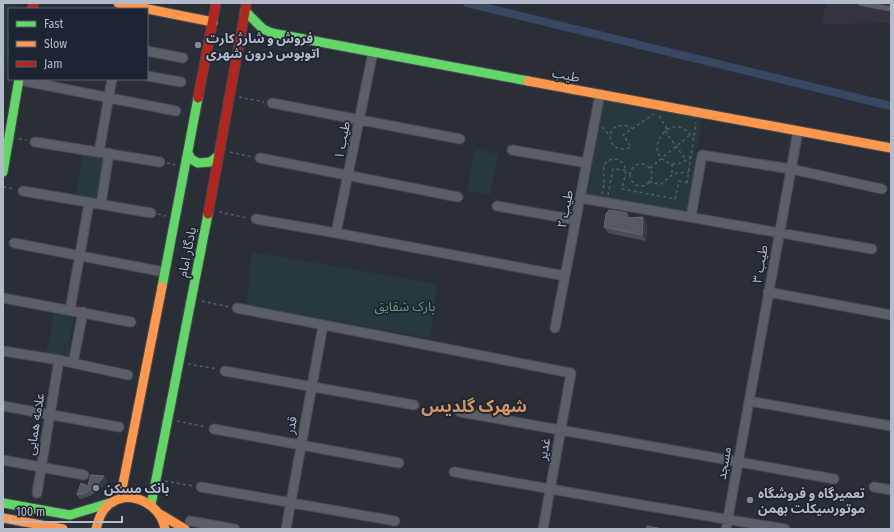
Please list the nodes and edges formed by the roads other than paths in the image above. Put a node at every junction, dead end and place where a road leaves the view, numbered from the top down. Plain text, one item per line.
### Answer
1 (118, 3) edge
2 (216, 3) edge
3 (860, 3) edge
4 (246, 7) edge
5 (143, 8) edge
6 (148, 9) edge
7 (891, 9) edge
8 (213, 22) junction
9 (272, 33) junction
10 (238, 48) junction
11 (148, 51) edge
12 (373, 52) junction
13 (182, 58) dead end
14 (148, 76) edge
15 (19, 80) edge
16 (24, 80) edge
17 (112, 80) edge
18 (181, 82) dead end
19 (600, 94) junction
20 (108, 98) junction
21 (272, 104) road end
22 (176, 111) dead end
23 (359, 120) junction
24 (798, 131) junction
25 (460, 139) dead end
26 (35, 142) road end
27 (891, 148) edge
28 (512, 150) dead end
29 (99, 152) junction
30 (109, 153) junction
31 (188, 153) junction
32 (219, 153) junction
33 (260, 158) road end
34 (160, 162) road end
35 (587, 163) junction
36 (790, 170) junction
37 (3, 172) edge
38 (348, 176) junction
39 (882, 188) dead end
40 (23, 190) road end
41 (458, 197) dead end
42 (580, 198) junction
43 (89, 202) junction
44 (101, 204) junction
45 (497, 206) dead end
46 (151, 214) road end
47 (691, 217) junction
48 (256, 219) road end
49 (576, 220) junction
50 (336, 233) junction
51 (779, 233) junction
52 (14, 243) dead end
53 (872, 249) dead end
54 (80, 255) junction
55 (164, 272) junction
56 (565, 276) junction
57 (768, 292) junction
58 (3, 298) edge
59 (237, 308) road end
60 (70, 310) junction
61 (83, 312) junction
62 (888, 314) edge
63 (131, 322) dead end
64 (323, 325) junction
65 (555, 328) dead end
66 (3, 351) edge
67 (59, 360) junction
68 (73, 363) junction
69 (225, 371) road end
70 (128, 375) dead end
71 (312, 386) junction
72 (749, 401) junction
73 (414, 405) dead end
74 (6, 407) edge
75 (460, 412) dead end
76 (50, 415) junction
77 (891, 426) edge
78 (119, 427) dead end
79 (214, 429) road end
80 (561, 431) junction
81 (301, 445) junction
82 (3, 460) edge
83 (738, 461) junction
84 (399, 463) dead end
85 (41, 467) junction
86 (454, 472) dead end
87 (84, 474) dead end
88 (834, 479) dead end
89 (874, 487) dead end
90 (201, 488) road end
91 (550, 489) junction
92 (891, 490) edge
93 (37, 493) dead end
94 (116, 501) junction
95 (3, 503) edge
96 (290, 503) junction
97 (151, 505) junction
98 (160, 514) junction
99 (3, 518) edge
100 (727, 519) junction
101 (395, 521) dead end
102 (188, 525) edge
103 (31, 526) edge
104 (63, 529) edge
105 (96, 529) edge
106 (165, 529) edge
107 (235, 529) edge
108 (286, 529) edge
109 (543, 529) edge
110 (726, 529) edge
111 (785, 529) edge

1 - 5 main road
2 - 8 main road, یادگار امام
3 - 7 lane
4 - 9 main road, طیب
4 - 10 main road, یادگار امام
6 - 8 main road
8 - 31 main road, یادگار امام
9 - 10 main road
9 - 12 main road, طیب
10 - 32 main road, یادگار امام
11 - 13 street
12 - 19 main road, طیب
12 - 23 street, طیب ۱
14 - 18 street
15 - 37 main road
16 - 20 street
17 - 20 street
19 - 24 main road, طیب
19 - 35 street, طیب ۲
20 - 22 street
20 - 29 street
21 - 23 street
23 - 25 street
23 - 38 street, طیب ۱
24 - 27 main road, طیب
24 - 36 street, طیب ۳
26 - 29 street
28 - 35 street
29 - 30 street
30 - 34 street
30 - 44 street
31 - 32 main road
31 - 55 main road, یادگار امام
32 - 97 main road, یادگار امام
33 - 38 street
35 - 42 street, طیب ۲
36 - 39 street
36 - 47 street
36 - 51 street, طیب ۳
38 - 41 street
38 - 50 street, طیب ۱
40 - 43 street
42 - 47 street
42 - 49 street, طیب ۲
43 - 44 street
43 - 54 street
44 - 46 street
45 - 49 street
47 - 51 street
48 - 50 street
49 - 56 street, طیب ۲
50 - 56 street
51 - 53 street
51 - 57 street, طیب ۳
52 - 54 street
54 - 55 street
54 - 60 street
55 - 94 main road, یادگار امام
56 - 65 street, طیب ۲
57 - 62 street
57 - 72 street, طیب ۳
58 - 60 street
59 - 64 street
60 - 61 street
61 - 63 street
61 - 68 street
64 - 71 street, قدر
64 - 80 street, غدیر
66 - 67 street
67 - 68 street
67 - 76 street, علامه همایی
68 - 70 street
69 - 71 street
71 - 73 street
71 - 81 street, قدر
72 - 77 street
72 - 83 street, مسجد
74 - 76 street
75 - 80 street
76 - 78 street
76 - 85 street, علامه همایی
79 - 81 street
80 - 83 street
80 - 91 street, غدیر
81 - 84 street
81 - 96 street, قدر
82 - 85 street
83 - 88 street
83 - 100 street, مسجد
85 - 87 street
85 - 93 street, علامه همایی
86 - 91 street
89 - 92 street
90 - 96 street
91 - 100 street
91 - 109 street, غدیر
94 - 95 main road
94 - 97 main road
94 - 105 main road
96 - 101 street
96 - 108 street, قدر
97 - 98 main road
98 - 102 main road
98 - 106 main road
99 - 103 main road
100 - 110 street, مسجد
100 - 111 street
102 - 107 street
103 - 104 main road

